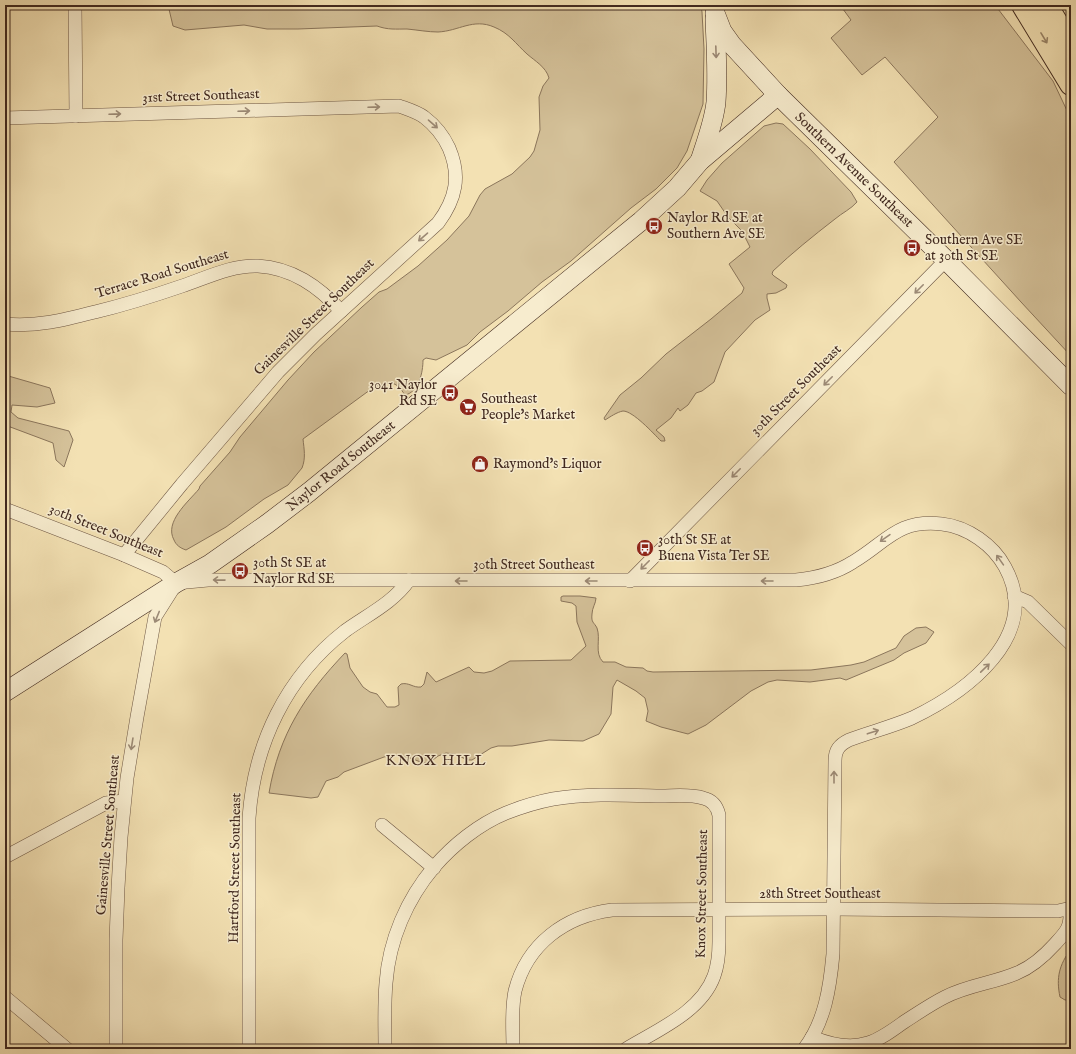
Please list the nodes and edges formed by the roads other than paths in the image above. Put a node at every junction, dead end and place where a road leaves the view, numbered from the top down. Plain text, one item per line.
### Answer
1 (75, 5) edge
2 (1023, 5) edge
3 (1046, 5) edge
4 (715, 9) edge
5 (1071, 46) edge
6 (1071, 84) edge
7 (778, 95) junction
8 (399, 106) joint
9 (76, 116) junction
10 (5, 118) edge
11 (700, 161) junction
12 (946, 260) junction
13 (341, 311) junction
14 (5, 324) edge
15 (1071, 386) edge
16 (5, 509) edge
17 (124, 555) junction
18 (409, 580) junction
19 (630, 581) junction
20 (176, 583) junction
21 (1014, 596) junction
22 (1071, 644) edge
23 (5, 692) edge
24 (124, 801) junction
25 (382, 825) dead end
26 (5, 858) edge
27 (434, 868) junction
28 (833, 909) junction
29 (1070, 909) edge
30 (719, 910) junction
31 (5, 997) edge
32 (812, 1037) junction
33 (67, 1049) edge
34 (116, 1049) edge
35 (249, 1049) edge
36 (385, 1049) edge
37 (513, 1049) edge
38 (626, 1049) edge
39 (804, 1049) edge

1 - 9 street
2 -> 6 highway
3 - 5 highway
4 - 7 main road, Southern Avenue Southeast
4 -> 11 main road
7 - 11 main road, Naylor Road Southeast
7 - 12 main road, Southern Avenue Southeast
9 -> 8 street, 31st Street Southeast
8 -> 13 street, Gainesville Street Southeast
9 - 10 street, 31st Street Southeast
11 - 20 main road, Naylor Road Southeast
12 - 15 main road, Southern Avenue Southeast
12 -> 19 street, 30th Street Southeast
13 - 14 street, Terrace Road Southeast
13 - 17 street, Gainesville Street Southeast
16 - 17 street, 30th Street Southeast
17 - 20 street, 30th Street Southeast
19 -> 18 street, 30th Street Southeast
18 -> 20 street, 30th Street Southeast
18 - 35 street, Hartford Street Southeast
21 -> 19 street
20 - 23 main road, Naylor Road Southeast
20 -> 24 street, Gainesville Street Southeast
21 - 22 street
28 -> 21 street
24 - 26 street
24 - 34 street, Gainesville Street Southeast
25 - 27 street
27 - 30 street, Knox Street Southeast
27 - 36 street
28 - 29 street, 28th Street Southeast
28 - 30 street, 28th Street Southeast
28 - 32 street
29 - 32 street
30 - 37 street, 28th Street Southeast
30 - 38 street, Knox Street Southeast
31 - 33 street
32 - 39 street

